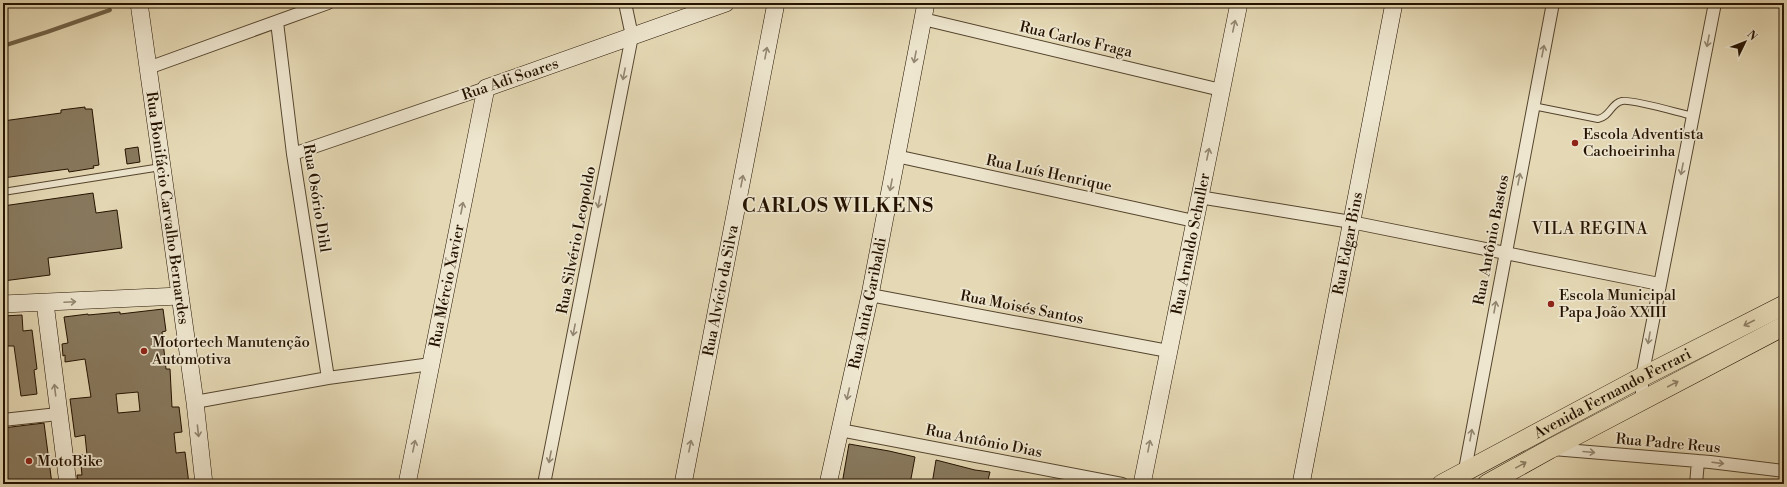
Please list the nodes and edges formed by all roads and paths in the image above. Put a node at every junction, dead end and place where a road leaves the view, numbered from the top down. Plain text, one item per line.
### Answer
1 (139, 3) edge
2 (328, 3) edge
3 (625, 3) edge
4 (726, 3) edge
5 (776, 3) edge
6 (1239, 3) edge
7 (1394, 3) edge
8 (1553, 3) edge
9 (1715, 3) edge
10 (924, 11) edge
11 (277, 22) junction
12 (632, 36) junction
13 (148, 68) junction
14 (486, 88) junction
15 (1221, 90) junction
16 (1533, 106) junction
17 (1693, 116) junction
18 (293, 154) junction
19 (896, 156) junction
20 (162, 166) junction
21 (3, 192) edge
22 (1199, 197) junction
23 (1194, 221) junction
24 (1352, 222) junction
25 (1505, 253) junction
26 (1659, 284) junction
27 (870, 295) junction
28 (180, 296) junction
29 (45, 303) junction
30 (3, 304) edge
31 (1784, 305) edge
32 (1784, 326) edge
33 (1168, 351) junction
34 (431, 364) junction
35 (1642, 377) junction
36 (328, 378) junction
37 (1642, 400) junction
38 (195, 402) junction
39 (58, 414) junction
40 (3, 420) edge
41 (840, 430) junction
42 (1550, 449) junction
43 (1698, 461) junction
44 (1784, 471) edge
45 (1463, 478) edge
46 (68, 484) edge
47 (204, 484) edge
48 (407, 484) edge
49 (544, 484) edge
50 (683, 484) edge
51 (828, 484) edge
52 (1122, 484) edge
53 (1142, 484) edge
54 (1301, 484) edge
55 (1442, 484) edge
56 (1487, 484) edge
57 (1696, 484) edge

1 - 13 street, Rua Bonifácio Carvalho Bernardes
2 - 11 street
3 - 12 street, Rua Silvério Leopoldo
4 - 12 street, Rua Adi Soares
50 -> 5 street, Rua Alvício da Silva
15 -> 6 street, Rua Arnaldo Schuller
7 - 24 street, Rua Edgar Bins
16 -> 8 street, Rua Antônio Bastos
9 -> 17 street
10 - 15 street, Rua Carlos Fraga
10 -> 19 street, Rua Anita Garibaldi
11 - 13 street
11 - 18 street, Rua Osório Dihl
12 - 14 street, Rua Adi Soares
12 -> 49 street, Rua Silvério Leopoldo
13 - 20 street, Rua Bonifácio Carvalho Bernardes
14 - 18 street, Rua Adi Soares
34 -> 14 street, Rua Mércio Xavier
22 -> 15 street, Rua Arnaldo Schuller
16 - 17 lane
25 -> 16 street, Rua Antônio Bastos
17 -> 26 street
18 - 36 street, Rua Osório Dihl
19 - 23 street, Rua Luís Henrique
19 -> 27 street, Rua Anita Garibaldi
20 - 21 lane
20 - 28 street, Rua Bonifácio Carvalho Bernardes
22 - 23 street, Rua Arnaldo Schuller
22 - 24 street
23 - 33 street, Rua Arnaldo Schuller
24 - 25 street
24 - 54 street, Rua Edgar Bins
25 - 26 street
45 -> 25 street, Rua Antônio Bastos
26 -> 35 street
27 - 33 street, Rua Moisés Santos
27 -> 41 street, Rua Anita Garibaldi
29 -> 28 street
28 - 38 street, Rua Bonifácio Carvalho Bernardes
29 - 30 street
39 -> 29 street
31 -> 35 main road, Avenida Fernando Ferrari
37 -> 32 main road, Avenida Fernando Ferrari
53 -> 33 street, Rua Arnaldo Schuller
34 - 36 street
48 -> 34 street, Rua Mércio Xavier
35 - 37 street
35 - 45 main road, Avenida Fernando Ferrari
36 - 38 street
37 - 42 main road, Avenida Fernando Ferrari
38 -> 47 street, Rua Bonifácio Carvalho Bernardes
39 - 40 street
39 - 46 street
41 - 51 street, Rua Anita Garibaldi
41 - 52 street, Rua Antônio Dias
42 -> 43 street, Rua Padre Reus
56 -> 42 main road, Avenida Fernando Ferrari
43 -> 44 street, Rua Padre Reus
43 - 57 street
45 - 55 main road, Avenida Fernando Ferrari

